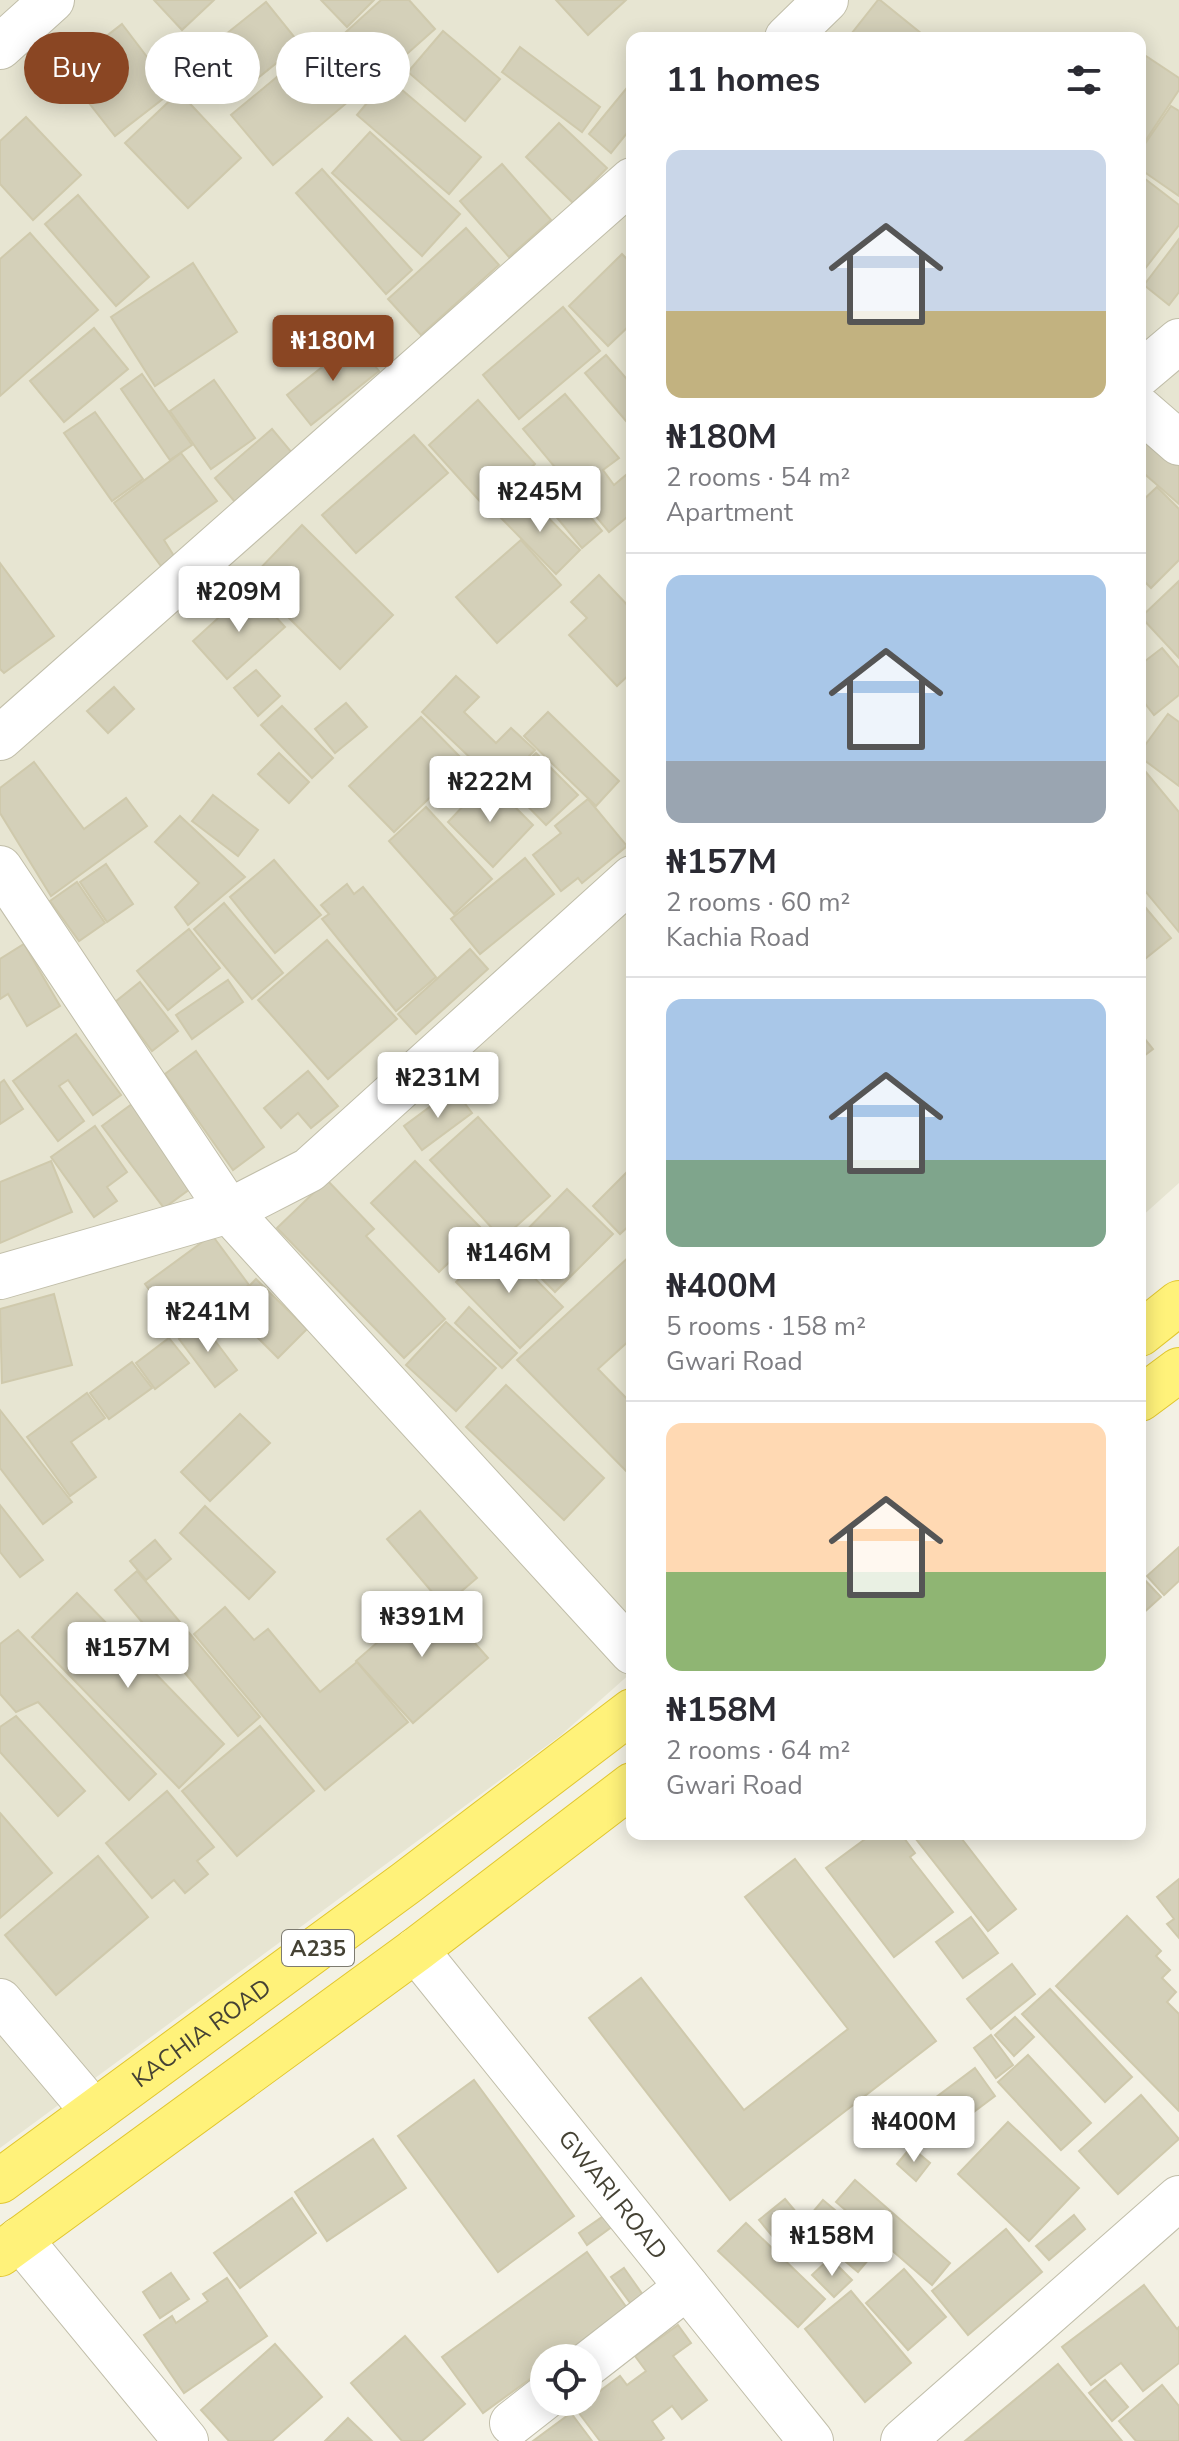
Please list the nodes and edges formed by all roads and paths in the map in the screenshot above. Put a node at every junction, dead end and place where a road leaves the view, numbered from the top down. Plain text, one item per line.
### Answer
1 (52, 0) edge
2 (826, 0) edge
3 (793, 32) edge
4 (0, 47) edge
5 (626, 185) edge
6 (1179, 341) edge
7 (1146, 369) edge
8 (1146, 414) edge
9 (1179, 443) edge
10 (0, 738) edge
11 (0, 868) edge
12 (625, 898) edge
13 (229, 1211) junction
14 (0, 1277) edge
15 (1179, 1303) edge
16 (1146, 1329) edge
17 (1179, 1370) edge
18 (1146, 1395) edge
19 (626, 1645) edge
20 (626, 1716) edge
21 (626, 1790) edge
22 (416, 1950) junction
23 (0, 2001) edge
24 (94, 2112) junction
25 (0, 2181) edge
26 (1179, 2198) edge
27 (10, 2247) edge
28 (687, 2287) junction
29 (602, 2353) edge
30 (186, 2441) edge
31 (811, 2441) edge
32 (903, 2441) edge

1 - 4 street
2 - 3 street
5 - 10 street
6 - 7 street
8 - 9 street
11 - 13 street
12 - 13 street
13 - 14 street
13 - 19 street
15 - 16 highway
17 - 18 highway
20 - 24 highway, KACHIA ROAD / A235
21 - 22 highway, A235
22 - 27 highway, A235
22 - 28 street, GWARI ROAD
23 - 24 street
24 - 25 highway, KACHIA ROAD / A235
26 - 32 street
27 - 30 street
28 - 29 street
28 - 31 street, GWARI ROAD

